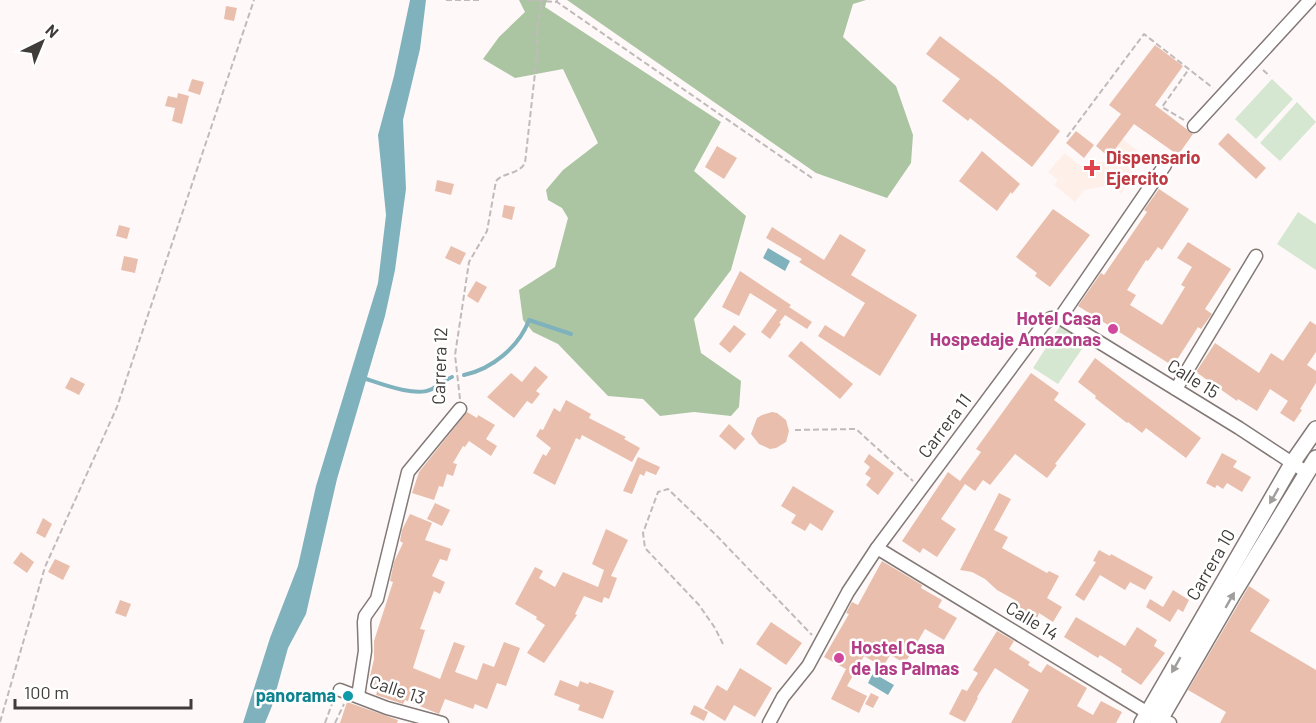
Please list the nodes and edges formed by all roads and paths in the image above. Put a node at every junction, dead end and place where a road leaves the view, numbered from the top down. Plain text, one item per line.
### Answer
1 (254, 0) edge
2 (446, 0) edge
3 (480, 0) edge
4 (528, 0) edge
5 (1310, 0) edge
6 (542, 1) edge
7 (557, 1) edge
8 (1190, 68) junction
9 (1222, 95) junction
10 (1194, 126) joint
11 (1067, 137) dead end
12 (1166, 165) dead end
13 (812, 178) dead end
14 (1256, 256) dead end
15 (1060, 318) junction
16 (1176, 389) junction
17 (460, 409) joint
18 (1316, 429) edge
19 (795, 430) dead end
20 (1316, 458) edge
21 (1293, 462) junction
22 (1306, 472) junction
23 (921, 488) junction
24 (877, 548) junction
25 (821, 643) junction
26 (723, 644) dead end
27 (349, 693) junction
28 (330, 705) dead end
29 (1156, 720) edge
30 (0, 722) edge
31 (325, 723) edge
32 (335, 723) edge
33 (442, 723) edge
34 (769, 723) edge

1 - 30 path
2 - 3 path
4 - 6 path
5 - 9 street
6 - 7 path
6 - 17 path, Carrera 12
7 - 13 path
8 - 9 path
8 - 10 path
8 - 11 path
9 - 10 street
12 - 15 street, Carrera 11
14 - 16 street
15 - 16 street, Calle 15
15 - 23 street, Carrera 11
16 - 21 street, Calle 15
17 - 27 street, Carrera 12
18 - 21 main road, Carrera 10
19 - 23 path
20 - 22 main road, Carrera 10
21 - 22 street, Calle 15
21 -> 29 main road, Carrera 10
29 -> 22 main road, Carrera 10
23 - 24 street, Carrera 11
24 - 25 street, Carrera 11
24 - 29 street, Calle 14
25 - 26 path
25 - 34 street, Carrera 11
27 - 32 path
27 - 33 street, Calle 13
28 - 31 path

